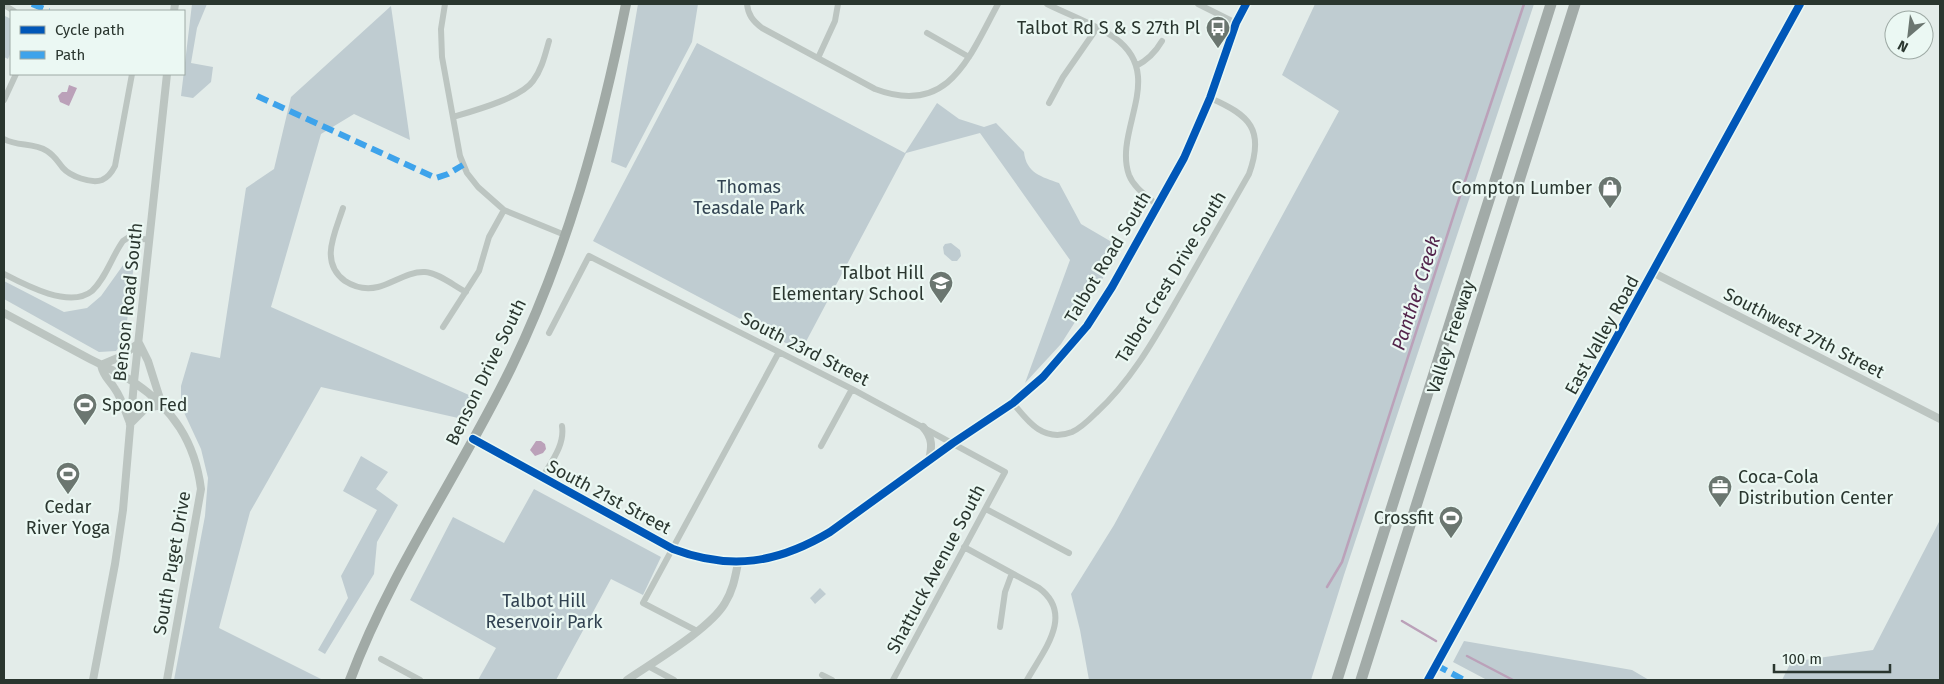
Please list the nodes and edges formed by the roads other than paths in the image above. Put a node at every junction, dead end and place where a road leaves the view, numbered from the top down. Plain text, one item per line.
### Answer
1 (445, 4) edge
2 (626, 4) edge
3 (747, 4) edge
4 (838, 4) edge
5 (998, 4) edge
6 (1047, 4) edge
7 (1198, 4) edge
8 (1246, 4) edge
9 (1551, 4) edge
10 (1574, 4) edge
11 (1800, 4) edge
12 (1236, 23) junction
13 (1097, 28) junction
14 (926, 33) dead end
15 (549, 41) dead end
16 (1162, 41) dead end
17 (969, 57) junction
18 (818, 58) junction
19 (1136, 66) junction
20 (16, 75) edge
21 (132, 75) edge
22 (167, 75) edge
23 (1210, 98) junction
24 (4, 100) edge
25 (1049, 103) dead end
26 (453, 117) junction
27 (4, 139) edge
28 (1157, 205) junction
29 (343, 208) dead end
30 (504, 210) junction
31 (564, 235) junction
32 (150, 240) junction
33 (1654, 273) junction
34 (4, 274) edge
35 (466, 292) junction
36 (4, 313) edge
37 (443, 327) dead end
38 (549, 333) dead end
39 (139, 343) junction
40 (780, 352) junction
41 (100, 365) junction
42 (134, 382) junction
43 (852, 389) junction
44 (1013, 403) junction
45 (162, 405) junction
46 (1940, 419) edge
47 (130, 424) junction
48 (562, 426) dead end
49 (923, 427) junction
50 (473, 439) junction
51 (953, 443) junction
52 (821, 446) dead end
53 (929, 460) junction
54 (1006, 472) joint
55 (542, 478) junction
56 (986, 508) junction
57 (964, 547) junction
58 (674, 549) junction
59 (1069, 553) dead end
60 (738, 563) junction
61 (1012, 573) junction
62 (1000, 627) dead end
63 (697, 631) junction
64 (381, 659) dead end
65 (648, 666) junction
66 (822, 675) dead end
67 (93, 680) edge
68 (166, 680) edge
69 (350, 680) edge
70 (420, 680) edge
71 (627, 680) edge
72 (674, 680) edge
73 (832, 680) edge
74 (893, 680) edge
75 (1027, 680) edge
76 (1337, 680) edge
77 (1361, 680) edge
78 (1428, 680) edge

1 - 26 street
2 - 31 main road, Benson Drive South
3 - 18 street
4 - 18 street
5 - 17 street
6 - 13 street
7 - 12 street
8 - 12 street, Talbot Road South
9 - 76 highway, Valley Freeway
10 - 77 highway, Valley Freeway
11 - 33 street, East Valley Road
12 - 23 street, Talbot Road South
13 - 19 street
13 - 25 street
14 - 17 street
15 - 26 street
16 - 19 street
17 - 18 street
19 - 28 street
20 - 24 street
21 - 27 street
22 - 32 street, Benson Road South
23 - 28 street, Talbot Road South
23 - 44 street, Talbot Crest Drive South
26 - 30 street
28 - 44 street, Talbot Road South
29 - 35 street
30 - 31 street
30 - 35 street
31 - 50 main road, Benson Drive South
32 - 34 street
32 - 39 street, Benson Road South
33 - 46 street, Southwest 27th Street
33 - 78 street, East Valley Road
35 - 37 street
36 - 41 street, South Puget Drive
38 - 40 street, South 23rd Street
39 - 41 street
39 - 42 street, Benson Road South
39 - 45 street
40 - 43 street, South 23rd Street
40 - 58 street
41 - 42 street, South Puget Drive
41 - 47 street
42 - 45 street, South Puget Drive
42 - 47 street, Benson Road South
43 - 49 street, South 23rd Street
43 - 52 street
44 - 51 street, Talbot Road South
45 - 47 street
45 - 68 street, South Puget Drive
47 - 67 street, Benson Road South
48 - 55 street
49 - 51 street, South 23rd Street
49 - 53 street
50 - 55 street, South 21st Street
50 - 69 main road, Benson Drive South
51 - 53 street, Talbot Road South
51 - 54 street, South 23rd Street
53 - 60 street, Talbot Road South
54 - 56 street, Shattuck Avenue South
55 - 58 street, South 21st Street
56 - 57 street, Shattuck Avenue South
56 - 59 street
57 - 61 street
57 - 74 street, Shattuck Avenue South
58 - 60 street, South 21st Street
58 - 63 street
60 - 63 street
61 - 62 street
61 - 75 street
63 - 65 street
64 - 70 street
65 - 71 street
65 - 72 street
66 - 73 street

